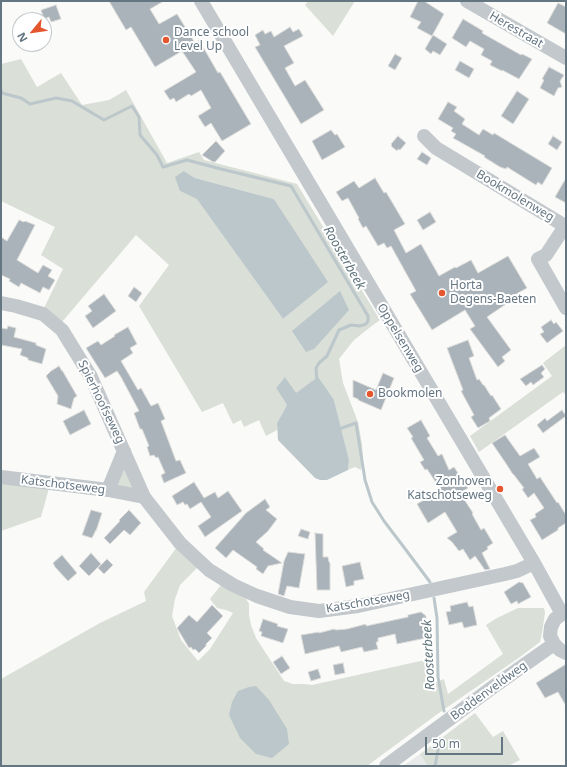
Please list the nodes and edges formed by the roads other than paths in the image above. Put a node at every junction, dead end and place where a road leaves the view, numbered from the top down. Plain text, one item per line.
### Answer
1 (201, 1) edge
2 (467, 1) edge
3 (566, 58) edge
4 (424, 136) dead end
5 (1, 303) edge
6 (566, 308) edge
7 (124, 451) junction
8 (1, 477) edge
9 (108, 490) junction
10 (144, 497) junction
11 (534, 563) junction
12 (564, 613) edge
13 (554, 644) junction
14 (566, 653) edge
15 (386, 766) edge

1 - 11 street, Oppelsenweg
2 - 3 street, Herestraat
4 - 6 street, Bookmolenweg
5 - 7 street, Spierhoofseweg
7 - 9 street, Spierhoofseweg
7 - 10 street, Spierhoofseweg
8 - 9 street, Katschotseweg
9 - 10 street, Katschotseweg
10 - 11 street, Katschotseweg
11 - 12 street, Oppelsenweg
12 - 13 street
13 - 14 street
13 - 15 street, Boddenveldweg

